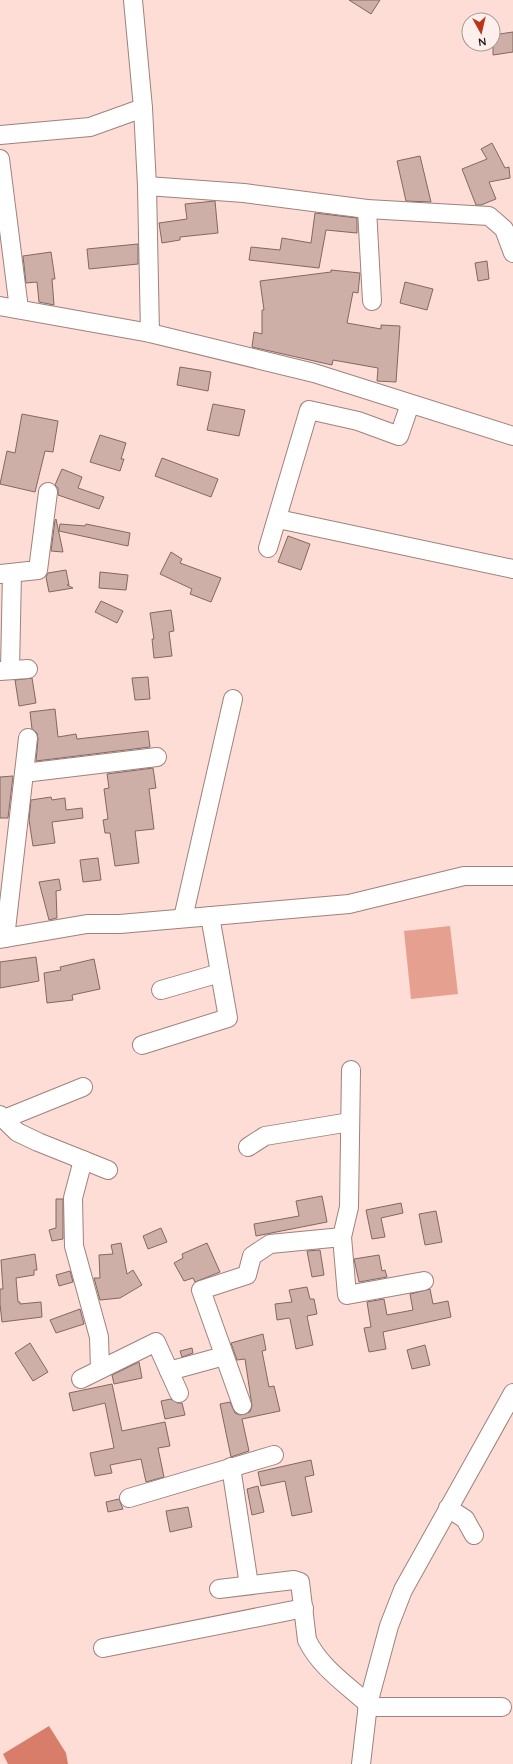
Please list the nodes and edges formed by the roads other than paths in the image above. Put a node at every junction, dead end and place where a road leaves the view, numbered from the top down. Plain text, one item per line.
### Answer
1 (133, 0) edge
2 (143, 108) junction
3 (0, 135) edge
4 (0, 159) edge
5 (147, 186) junction
6 (367, 209) junction
7 (513, 253) edge
8 (372, 301) dead end
9 (0, 306) edge
10 (19, 309) junction
11 (150, 333) junction
12 (410, 404) junction
13 (513, 436) edge
14 (48, 492) dead end
15 (278, 519) junction
16 (268, 548) dead end
17 (513, 569) edge
18 (6, 573) edge
19 (28, 669) dead end
20 (5, 671) edge
21 (233, 698) dead end
22 (28, 738) dead end
23 (157, 757) dead end
24 (24, 773) junction
25 (513, 876) edge
26 (210, 916) junction
27 (183, 918) junction
28 (3, 938) edge
29 (220, 974) junction
30 (162, 990) dead end
31 (142, 1045) dead end
32 (351, 1070) dead end
33 (83, 1087) dead end
34 (2, 1117) edge
35 (350, 1122) junction
36 (248, 1147) dead end
37 (83, 1160) junction
38 (108, 1170) dead end
39 (342, 1238) junction
40 (424, 1281) dead end
41 (224, 1356) junction
42 (100, 1369) junction
43 (169, 1370) junction
44 (81, 1378) dead end
45 (179, 1393) dead end
46 (242, 1405) dead end
47 (511, 1405) edge
48 (274, 1455) dead end
49 (231, 1467) junction
50 (129, 1498) dead end
51 (448, 1508) junction
52 (474, 1535) dead end
53 (249, 1585) junction
54 (219, 1589) dead end
55 (304, 1608) junction
56 (103, 1648) dead end
57 (368, 1706) junction
58 (502, 1707) dead end
59 (361, 1764) edge

1 - 2 street
2 - 3 street
2 - 5 street
4 - 10 street
5 - 6 street
5 - 11 street
6 - 7 street
6 - 8 street
9 - 10 street
10 - 11 street
11 - 12 street
12 - 13 street
12 - 15 street
14 - 18 street
15 - 16 street
15 - 17 street
18 - 20 street
19 - 20 street
21 - 27 street
22 - 24 street
23 - 24 street
24 - 28 street
25 - 26 street
26 - 27 street
26 - 29 street
27 - 28 street
29 - 30 street
29 - 31 street
32 - 35 street
33 - 34 street
34 - 37 street
35 - 36 street
35 - 39 street
37 - 38 street
37 - 42 street
39 - 40 street
39 - 41 street
41 - 43 street
41 - 46 street
42 - 43 street
42 - 44 street
43 - 45 street
47 - 51 street
48 - 49 street
49 - 50 street
49 - 53 street
51 - 52 street
51 - 57 street
53 - 54 street
53 - 55 street
55 - 56 street
55 - 57 street
57 - 58 street
57 - 59 street

